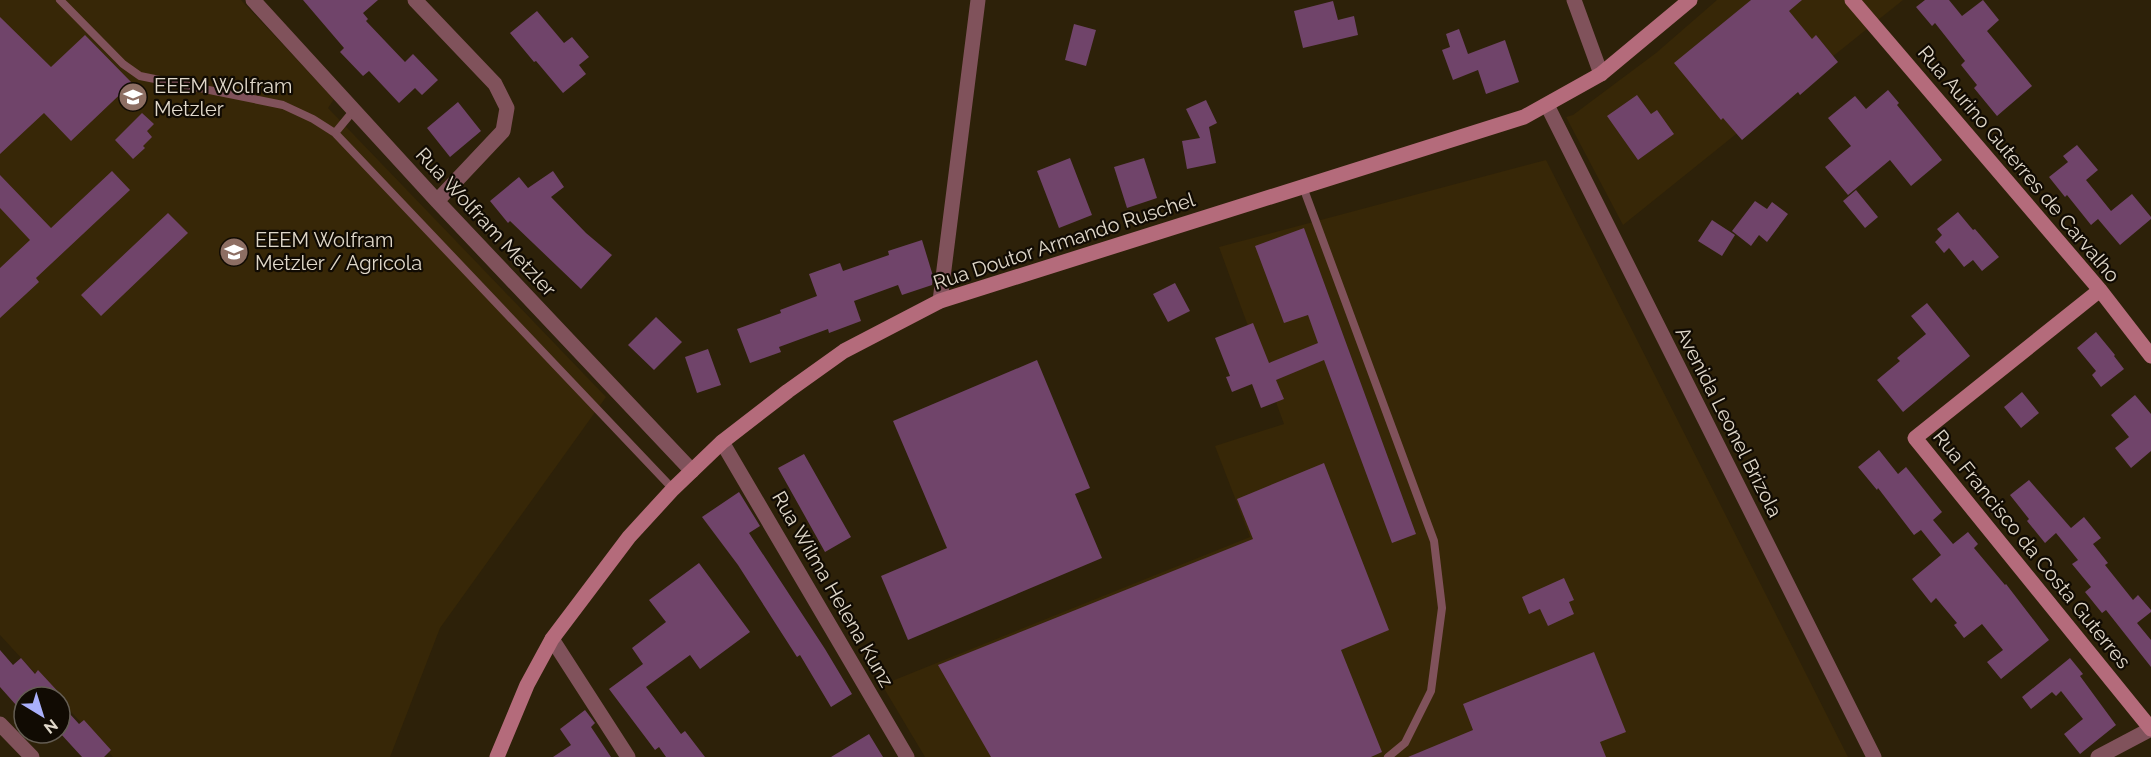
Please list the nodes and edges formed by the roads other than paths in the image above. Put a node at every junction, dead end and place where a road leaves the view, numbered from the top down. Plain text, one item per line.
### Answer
1 (60, 0) edge
2 (253, 0) edge
3 (415, 0) edge
4 (978, 0) edge
5 (1574, 0) edge
6 (1690, 0) edge
7 (1852, 0) edge
8 (1600, 74) junction
9 (1547, 105) junction
10 (354, 110) junction
11 (335, 133) junction
12 (1303, 187) junction
13 (437, 201) junction
14 (2100, 291) junction
15 (940, 301) junction
16 (2151, 356) edge
17 (722, 442) junction
18 (692, 471) junction
19 (673, 489) junction
20 (552, 639) junction
21 (0, 724) edge
22 (2151, 729) edge
23 (32, 757) edge
24 (497, 757) edge
25 (628, 757) edge
26 (907, 757) edge
27 (1388, 757) edge
28 (1874, 757) edge
29 (2098, 757) edge

1 - 11 lane
2 - 10 street, Rua Wolfram Metzler
3 - 13 street
4 - 15 street
5 - 8 street
6 - 8 main road, Rua Doutor Armando Ruschel
7 - 14 main road, Rua Aurino Guterres de Carvalho
8 - 9 main road, Rua Doutor Armando Ruschel
9 - 12 main road, Rua Doutor Armando Ruschel
9 - 28 street, Avenida Leonel Brizola
10 - 11 lane
10 - 13 street, Rua Wolfram Metzler
11 - 19 lane
12 - 15 main road, Rua Doutor Armando Ruschel
12 - 27 lane
13 - 18 street, Rua Wolfram Metzler
14 - 16 main road, Rua Aurino Guterres de Carvalho
14 - 22 main road, Rua Francisco da Costa Guterres
15 - 17 main road, Rua Doutor Armando Ruschel
17 - 18 main road, Rua Doutor Armando Ruschel
17 - 26 street, Rua Wilma Helena Kunz
18 - 19 main road, Rua Doutor Armando Ruschel
19 - 20 main road, Rua Doutor Armando Ruschel
20 - 24 main road, Rua Doutor Armando Ruschel
20 - 25 street
21 - 23 street
22 - 29 street

